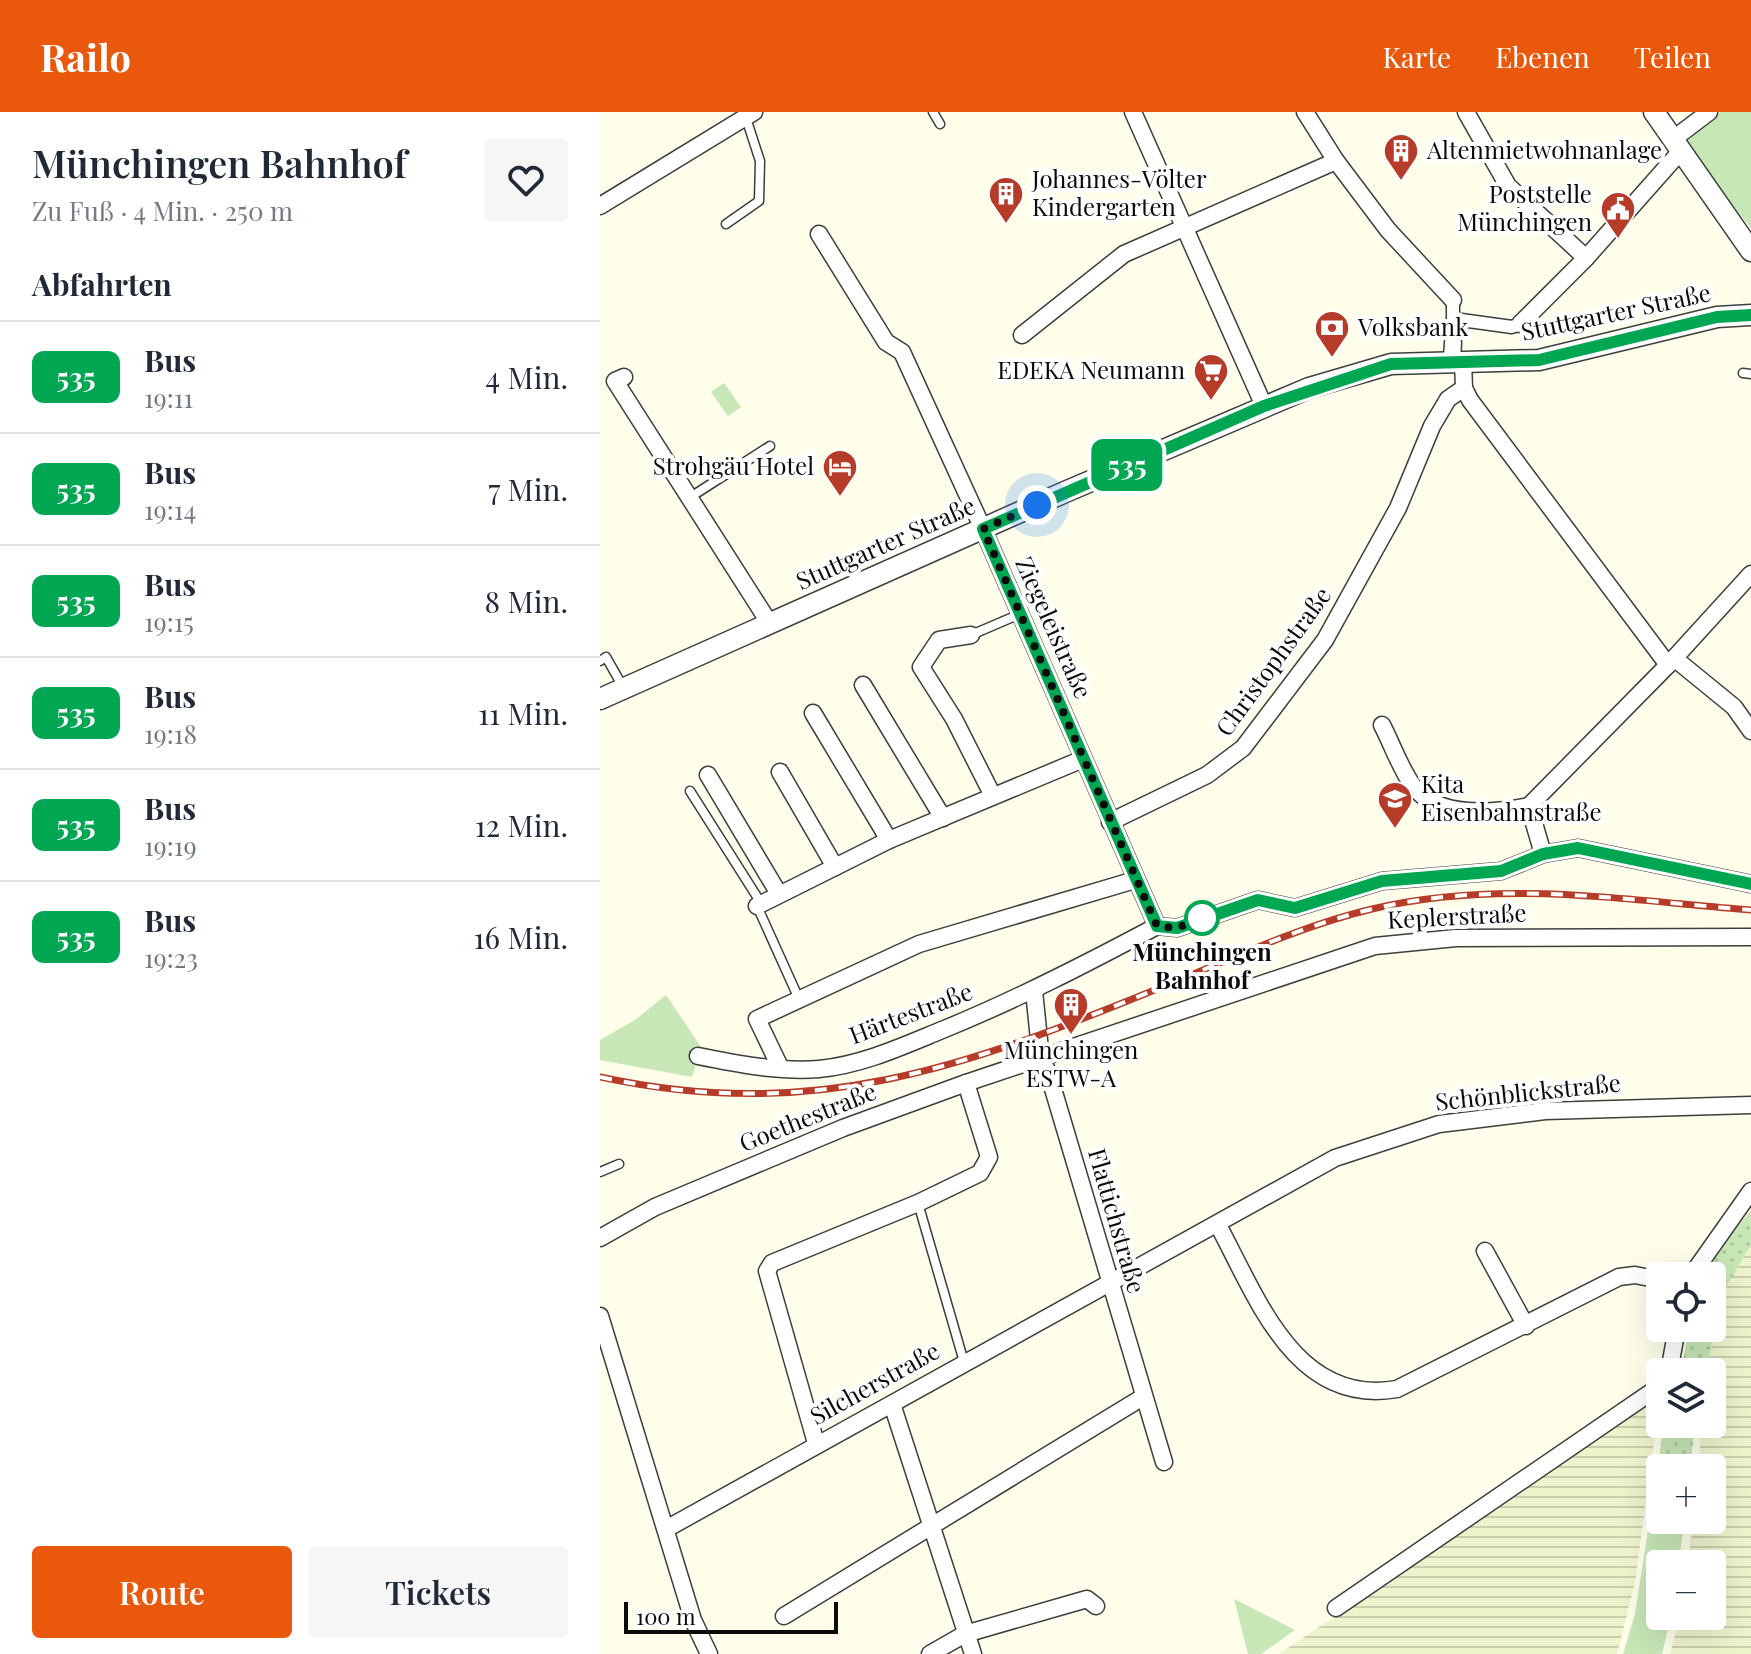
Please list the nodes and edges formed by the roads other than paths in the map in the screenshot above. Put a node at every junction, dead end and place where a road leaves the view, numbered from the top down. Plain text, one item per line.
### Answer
1 (933, 112) edge
2 (1133, 112) edge
3 (1305, 112) edge
4 (1466, 112) edge
5 (1654, 112) edge
6 (1709, 112) edge
7 (750, 115) edge
8 (940, 124) dead end
9 (1676, 146) junction
10 (1336, 161) junction
11 (600, 206) edge
12 (726, 224) dead end
13 (1185, 226) junction
14 (819, 234) dead end
15 (1751, 251) edge
16 (1586, 258) junction
17 (1453, 300) joint
18 (1751, 315) edge
19 (1454, 319) junction
20 (1520, 324) joint
21 (1022, 335) dead end
22 (1456, 355) junction
23 (624, 377) dead end
24 (1464, 388) junction
25 (1264, 406) junction
26 (770, 446) dead end
27 (688, 499) junction
28 (983, 529) junction
29 (1751, 574) edge
30 (1020, 614) junction
31 (770, 624) junction
32 (971, 635) joint
33 (600, 661) edge
34 (1671, 662) junction
35 (863, 685) dead end
36 (624, 688) junction
37 (600, 699) edge
38 (813, 713) dead end
39 (1382, 725) dead end
40 (1751, 731) edge
41 (1083, 759) junction
42 (780, 772) dead end
43 (708, 775) dead end
44 (690, 791) dead end
45 (993, 796) junction
46 (1529, 806) junction
47 (943, 818) junction
48 (1110, 822) junction
49 (889, 840) junction
50 (1543, 854) junction
51 (835, 867) junction
52 (1135, 880) junction
53 (1751, 884) edge
54 (779, 894) junction
55 (759, 904) junction
56 (1157, 926) junction
57 (1751, 937) edge
58 (1034, 991) junction
59 (799, 999) junction
60 (698, 1056) dead end
61 (1041, 1059) junction
62 (780, 1067) junction
63 (966, 1083) junction
64 (1751, 1105) edge
65 (619, 1164) dead end
66 (600, 1172) edge
67 (1751, 1191) edge
68 (918, 1203) junction
69 (1218, 1225) junction
70 (600, 1238) edge
71 (1485, 1251) dead end
72 (1701, 1262) edge
73 (1646, 1277) edge
74 (1109, 1286) junction
75 (600, 1316) edge
76 (1526, 1326) junction
77 (606, 1353) edge
78 (964, 1362) junction
79 (1646, 1396) edge
80 (1143, 1397) junction
81 (892, 1404) junction
82 (816, 1443) junction
83 (1164, 1462) dead end
84 (930, 1526) junction
85 (666, 1529) junction
86 (1096, 1606) dead end
87 (1336, 1608) dead end
88 (784, 1616) dead end
89 (965, 1634) junction
90 (709, 1654) edge
91 (930, 1654) edge
92 (973, 1654) edge

1 - 8 lane
2 - 13 street
3 - 10 street
4 - 16 street
5 - 9 street
6 - 9 street
7 - 11 street
7 - 12 lane
9 - 15 street
9 - 16 street
10 - 13 street
10 - 17 street
13 - 21 street
13 - 25 street
14 - 28 street, Ziegeleistraße
16 - 20 street
17 - 19 street
18 - 22 street, Stuttgarter Straße
19 - 20 street
19 - 22 street
22 - 24 street
22 - 25 street, Stuttgarter Straße
23 - 27 street
24 - 34 street
24 - 48 street, Christophstraße
25 - 28 street, Stuttgarter Straße
26 - 27 lane
27 - 31 street
28 - 30 street, Ziegeleistraße
28 - 31 street, Stuttgarter Straße
29 - 34 street
30 - 32 lane
30 - 41 street, Ziegeleistraße
31 - 36 street, Stuttgarter Straße
32 - 45 street
33 - 36 lane
34 - 40 street
34 - 46 street
35 - 47 street
36 - 37 street, Stuttgarter Straße
38 - 49 street
39 - 46 street
41 - 45 street
41 - 48 street, Ziegeleistraße
42 - 51 street
43 - 54 street
44 - 55 lane
45 - 47 street
46 - 50 street
47 - 49 street
48 - 52 street, Ziegeleistraße
49 - 51 street
50 - 53 street
50 - 56 street
51 - 54 street
52 - 56 street, Ziegeleistraße
52 - 59 street
54 - 55 street
55 - 59 lane
56 - 58 street, Härtestraße
57 - 61 street, Keplerstraße
58 - 61 street, Flattichstraße
58 - 62 street, Härtestraße
59 - 62 street
60 - 62 street, Härtestraße
61 - 63 street, Goethestraße
61 - 74 street, Flattichstraße
63 - 68 street
63 - 70 street, Goethestraße
64 - 69 street, Schönblickstraße
65 - 66 lane
67 - 72 street
68 - 78 lane
68 - 82 street
69 - 74 street, Schönblickstraße
69 - 76 street
71 - 76 street
73 - 76 street
74 - 78 street, Silcherstraße
74 - 80 street, Flattichstraße
75 - 77 street
77 - 85 street
78 - 81 street, Silcherstraße
79 - 87 street
80 - 83 street, Flattichstraße
80 - 84 street
81 - 82 street, Silcherstraße
81 - 84 street
82 - 85 street, Silcherstraße
84 - 88 street
84 - 89 street
85 - 90 street
86 - 89 street
89 - 91 street
89 - 92 street

